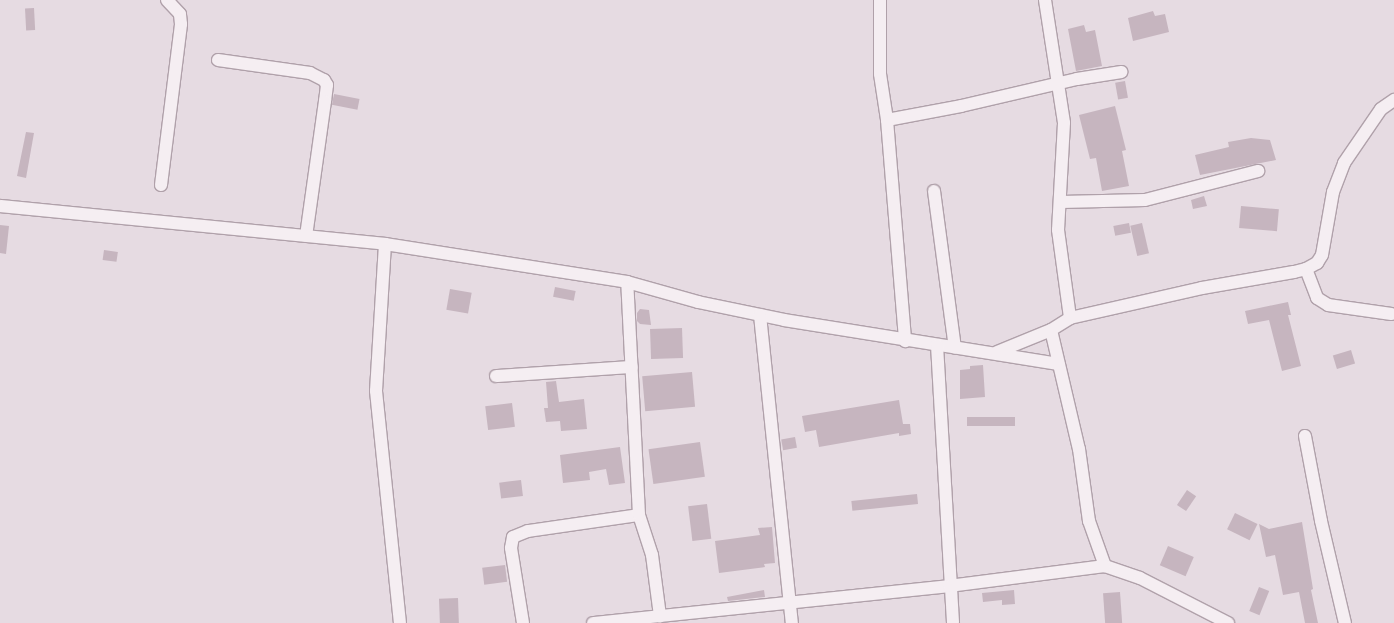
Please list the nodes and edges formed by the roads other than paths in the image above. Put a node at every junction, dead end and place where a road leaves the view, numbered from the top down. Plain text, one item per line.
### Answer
1 (167, 0) edge
2 (880, 0) edge
3 (1045, 0) edge
4 (218, 60) dead end
5 (1121, 72) dead end
6 (1060, 82) junction
7 (1394, 100) edge
8 (887, 120) junction
9 (1258, 170) dead end
10 (161, 185) dead end
11 (934, 191) dead end
12 (1061, 202) junction
13 (0, 206) edge
14 (306, 236) junction
15 (385, 244) junction
16 (1306, 269) junction
17 (627, 282) junction
18 (1391, 314) dead end
19 (760, 315) junction
20 (1070, 318) junction
21 (1051, 330) junction
22 (906, 340) junction
23 (937, 345) junction
24 (955, 348) junction
25 (994, 353) junction
26 (1059, 364) junction
27 (632, 368) junction
28 (496, 376) dead end
29 (1305, 436) dead end
30 (639, 515) junction
31 (1106, 566) junction
32 (949, 586) junction
33 (790, 603) junction
34 (660, 616) junction
35 (400, 623) edge
36 (523, 623) edge
37 (593, 623) edge
38 (792, 623) edge
39 (953, 623) edge
40 (1228, 623) edge
41 (1345, 623) edge

1 - 10 street
2 - 8 street
3 - 6 street
4 - 14 street
5 - 6 street
6 - 8 street
6 - 12 street
7 - 16 street
8 - 22 street
9 - 12 street
11 - 24 street
12 - 20 street
13 - 14 street
14 - 15 street
15 - 17 street
15 - 35 street
16 - 18 street
16 - 20 street
17 - 19 street
17 - 27 street
19 - 22 street
19 - 33 street
20 - 21 street
21 - 25 street
21 - 26 street
22 - 23 street
23 - 24 street
23 - 32 street
24 - 25 street
25 - 26 street
26 - 31 street
27 - 28 street
27 - 30 street
29 - 41 street
30 - 34 street
30 - 36 street
31 - 32 street
31 - 40 street
32 - 33 street
32 - 39 street
33 - 34 street
33 - 38 street
34 - 37 street

